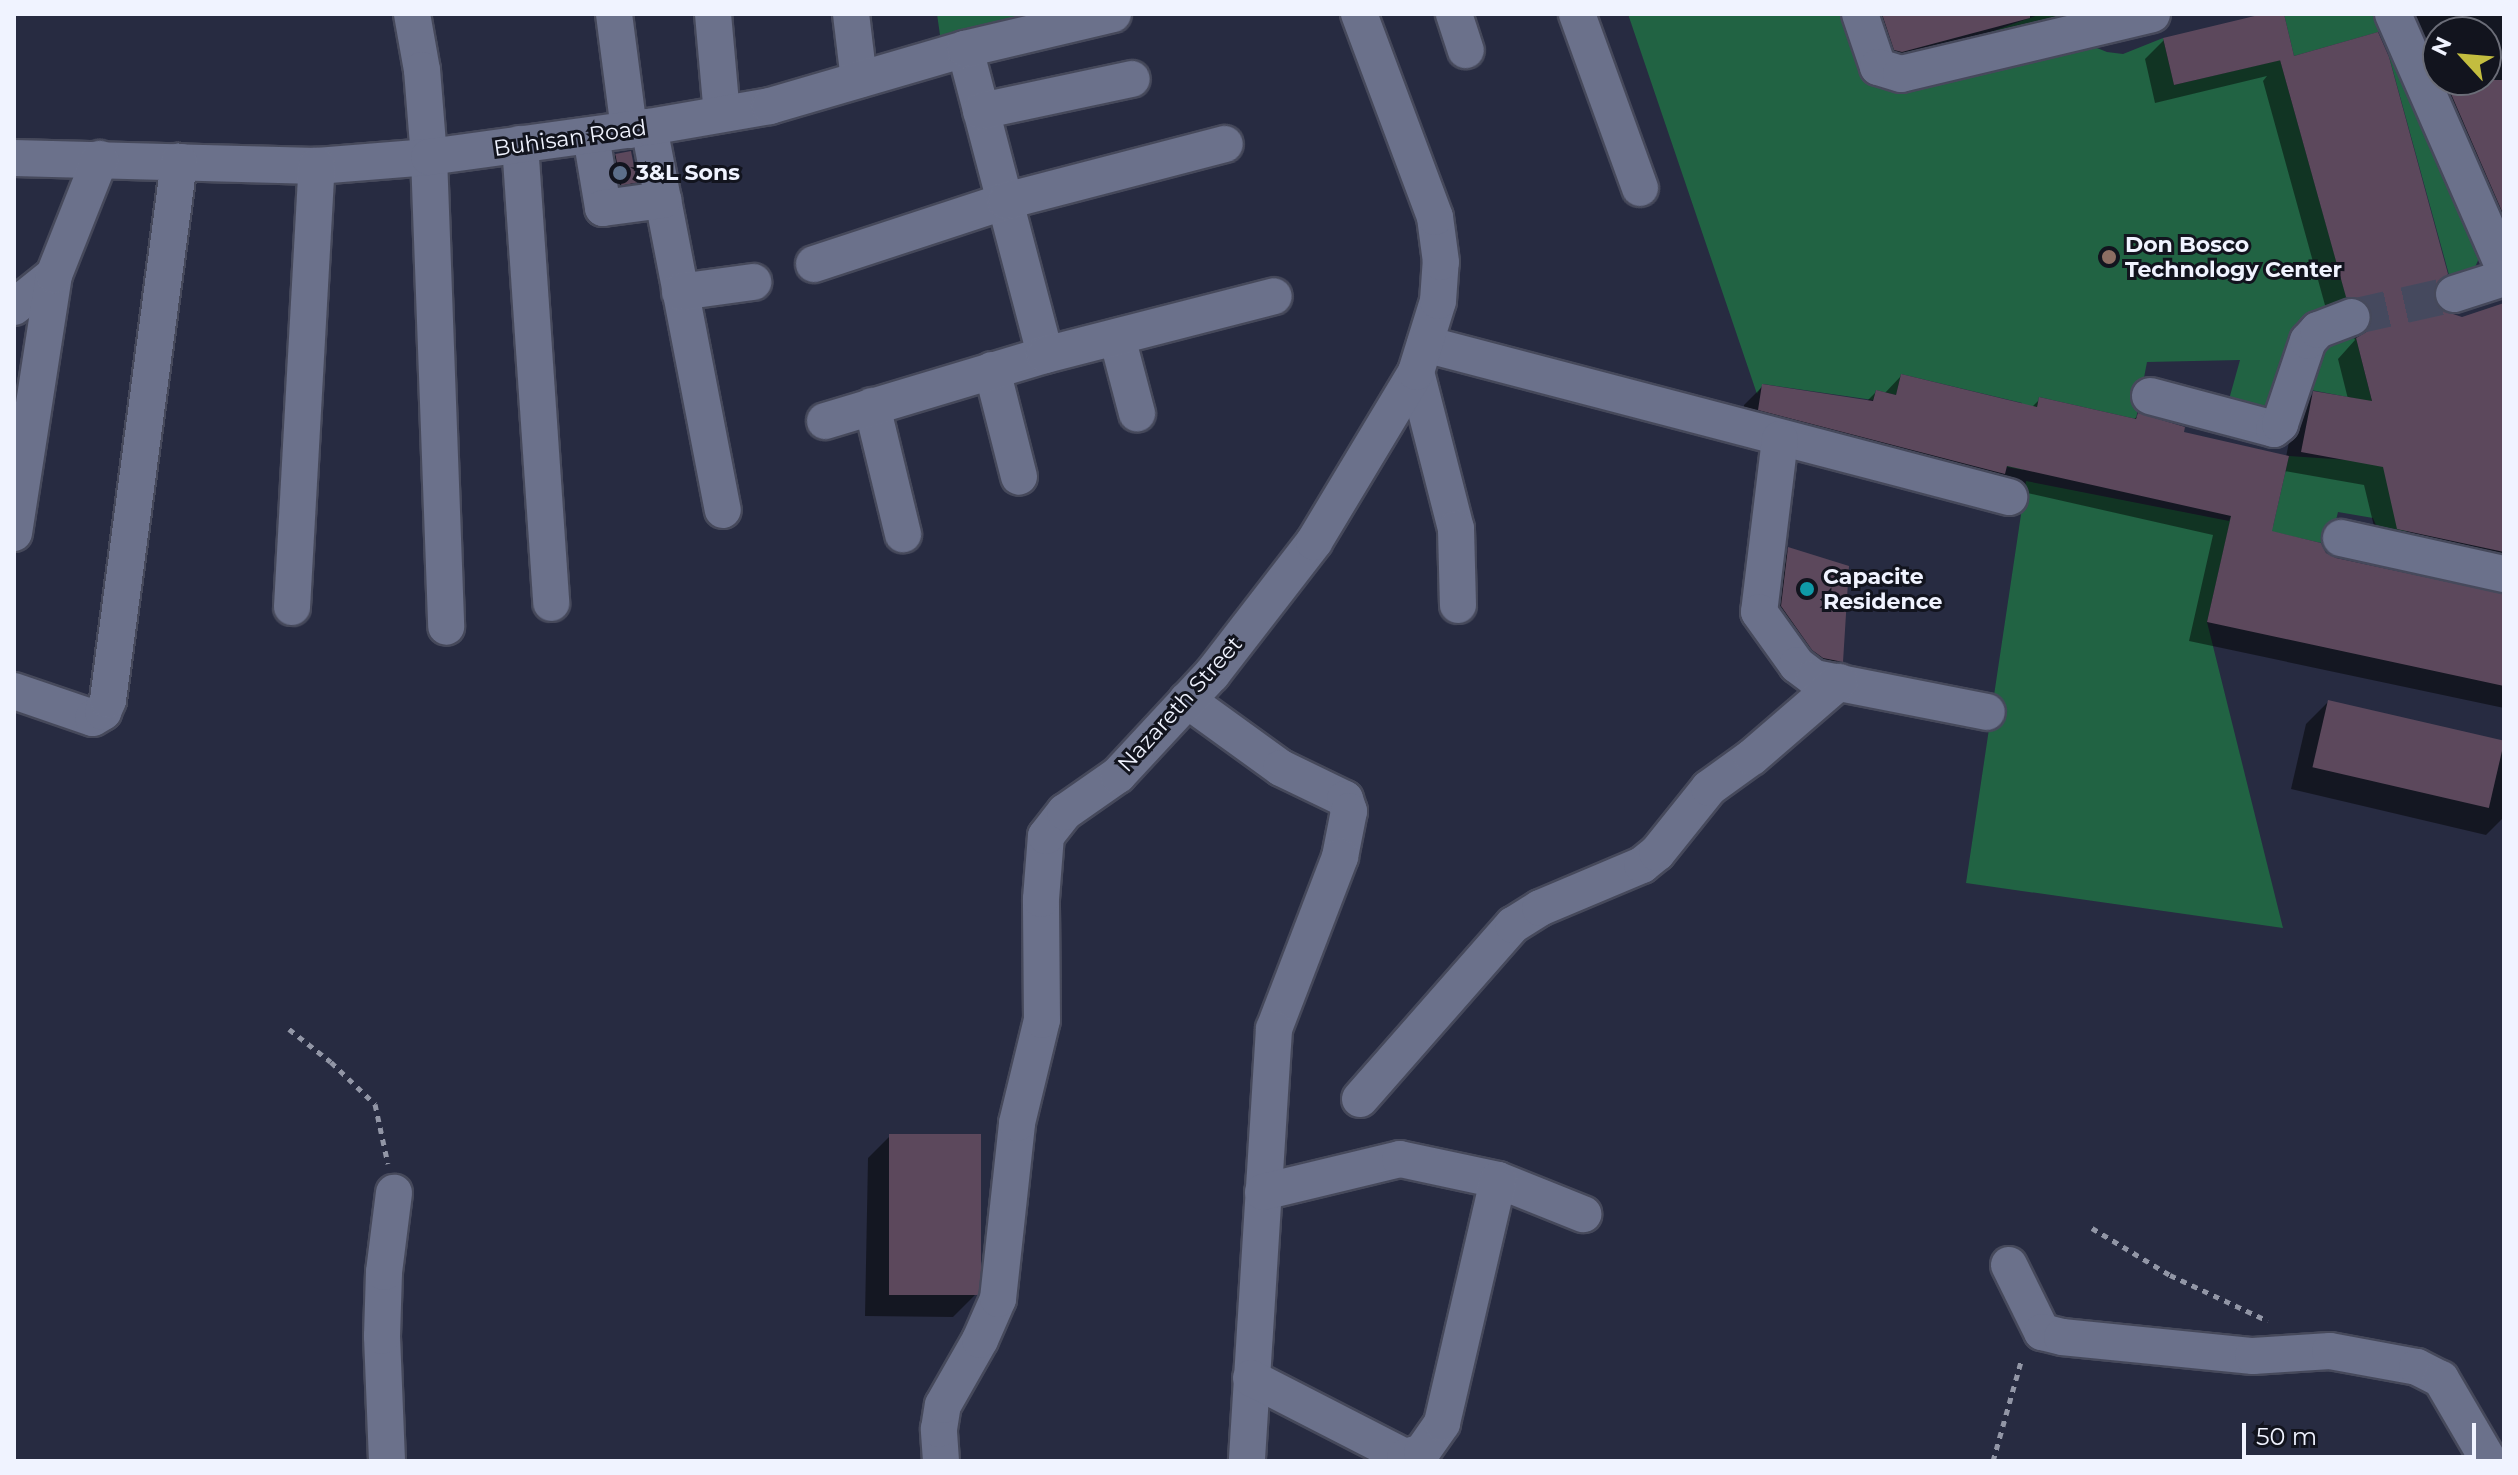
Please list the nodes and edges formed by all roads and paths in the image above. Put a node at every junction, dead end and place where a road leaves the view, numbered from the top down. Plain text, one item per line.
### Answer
1 (412, 14) edge
2 (614, 14) edge
3 (713, 14) edge
4 (851, 14) edge
5 (1113, 14) edge
6 (1359, 14) edge
7 (1454, 14) edge
8 (1577, 14) edge
9 (1860, 14) edge
10 (2152, 14) edge
11 (2393, 14) edge
12 (965, 49) junction
13 (1466, 50) dead end
14 (1132, 79) dead end
15 (859, 80) junction
16 (981, 111) junction
17 (722, 114) junction
18 (639, 128) junction
19 (591, 136) junction
20 (520, 144) junction
21 (1225, 144) dead end
22 (429, 157) junction
23 (14, 158) edge
24 (100, 159) junction
25 (179, 162) junction
26 (317, 166) junction
27 (1640, 188) dead end
28 (663, 200) junction
29 (1006, 201) junction
30 (814, 264) dead end
31 (2504, 268) edge
32 (54, 275) junction
33 (2504, 278) edge
34 (753, 282) dead end
35 (680, 292) junction
36 (2454, 294) tunnel mouth
37 (1274, 296) dead end
38 (14, 307) edge
39 (2352, 317) tunnel mouth
40 (1117, 337) junction
41 (1045, 355) junction
42 (1420, 358) junction
43 (992, 370) junction
44 (2150, 396) dead end
45 (872, 406) junction
46 (1137, 413) dead end
47 (825, 421) dead end
48 (1780, 439) junction
49 (20, 449) edge
50 (1019, 477) dead end
51 (2009, 497) dead end
52 (723, 510) dead end
53 (14, 533) edge
54 (903, 534) dead end
55 (2341, 538) dead end
56 (2504, 574) edge
57 (551, 603) dead end
58 (1458, 605) dead end
59 (292, 607) dead end
60 (446, 627) dead end
61 (1839, 682) junction
62 (14, 691) edge
63 (1187, 700) junction
64 (1987, 712) dead end
65 (289, 1029) dead end
66 (1360, 1099) dead end
67 (1498, 1180) junction
68 (1263, 1192) junction
69 (394, 1193) joint
70 (1583, 1214) dead end
71 (2092, 1228) dead end
72 (2009, 1265) dead end
73 (2277, 1326) dead end
74 (2042, 1332) junction
75 (1251, 1378) junction
76 (1376, 1452) edge
77 (387, 1461) edge
78 (941, 1461) edge
79 (1247, 1461) edge
80 (1993, 1461) edge
81 (2489, 1461) edge

1 - 22 street
2 - 18 street
3 - 17 street
4 - 15 street
5 - 12 street, Buhisan Road
6 - 42 street, Nazareth Street
7 - 13 street
8 - 27 street
9 - 10 street
11 - 31 street
12 - 15 street, Buhisan Road
12 - 16 street
14 - 16 street
15 - 17 street, Buhisan Road
16 - 29 street
17 - 18 street, Buhisan Road
18 - 19 street, Buhisan Road
18 - 28 street
19 - 20 street, Buhisan Road
19 - 28 street
20 - 22 street, Buhisan Road
20 - 57 street
21 - 29 street
22 - 26 street, Buhisan Road
22 - 60 street
23 - 24 street, Buhisan Road
24 - 25 street, Buhisan Road
24 - 32 street
25 - 26 street, Buhisan Road
25 - 62 street
26 - 59 street
28 - 35 street
29 - 30 street
29 - 41 street
32 - 38 street
32 - 49 street
33 - 36 street
34 - 35 street
35 - 52 street
37 - 40 street
39 - 44 street
40 - 41 street
40 - 46 street
41 - 43 street
42 - 48 street
42 - 58 street
42 - 63 street, Nazareth Street
43 - 45 street
43 - 50 street
45 - 47 street
45 - 54 street
48 - 51 street
48 - 61 street
49 - 53 street
55 - 56 street
61 - 64 street
61 - 66 street
63 - 68 street
63 - 78 street, Nazareth Street
65 - 69 path
67 - 68 street
67 - 70 street
67 - 76 street
68 - 75 street
69 - 77 street
71 - 73 path
72 - 74 street
74 - 80 path
74 - 81 street
75 - 76 street
75 - 79 street

